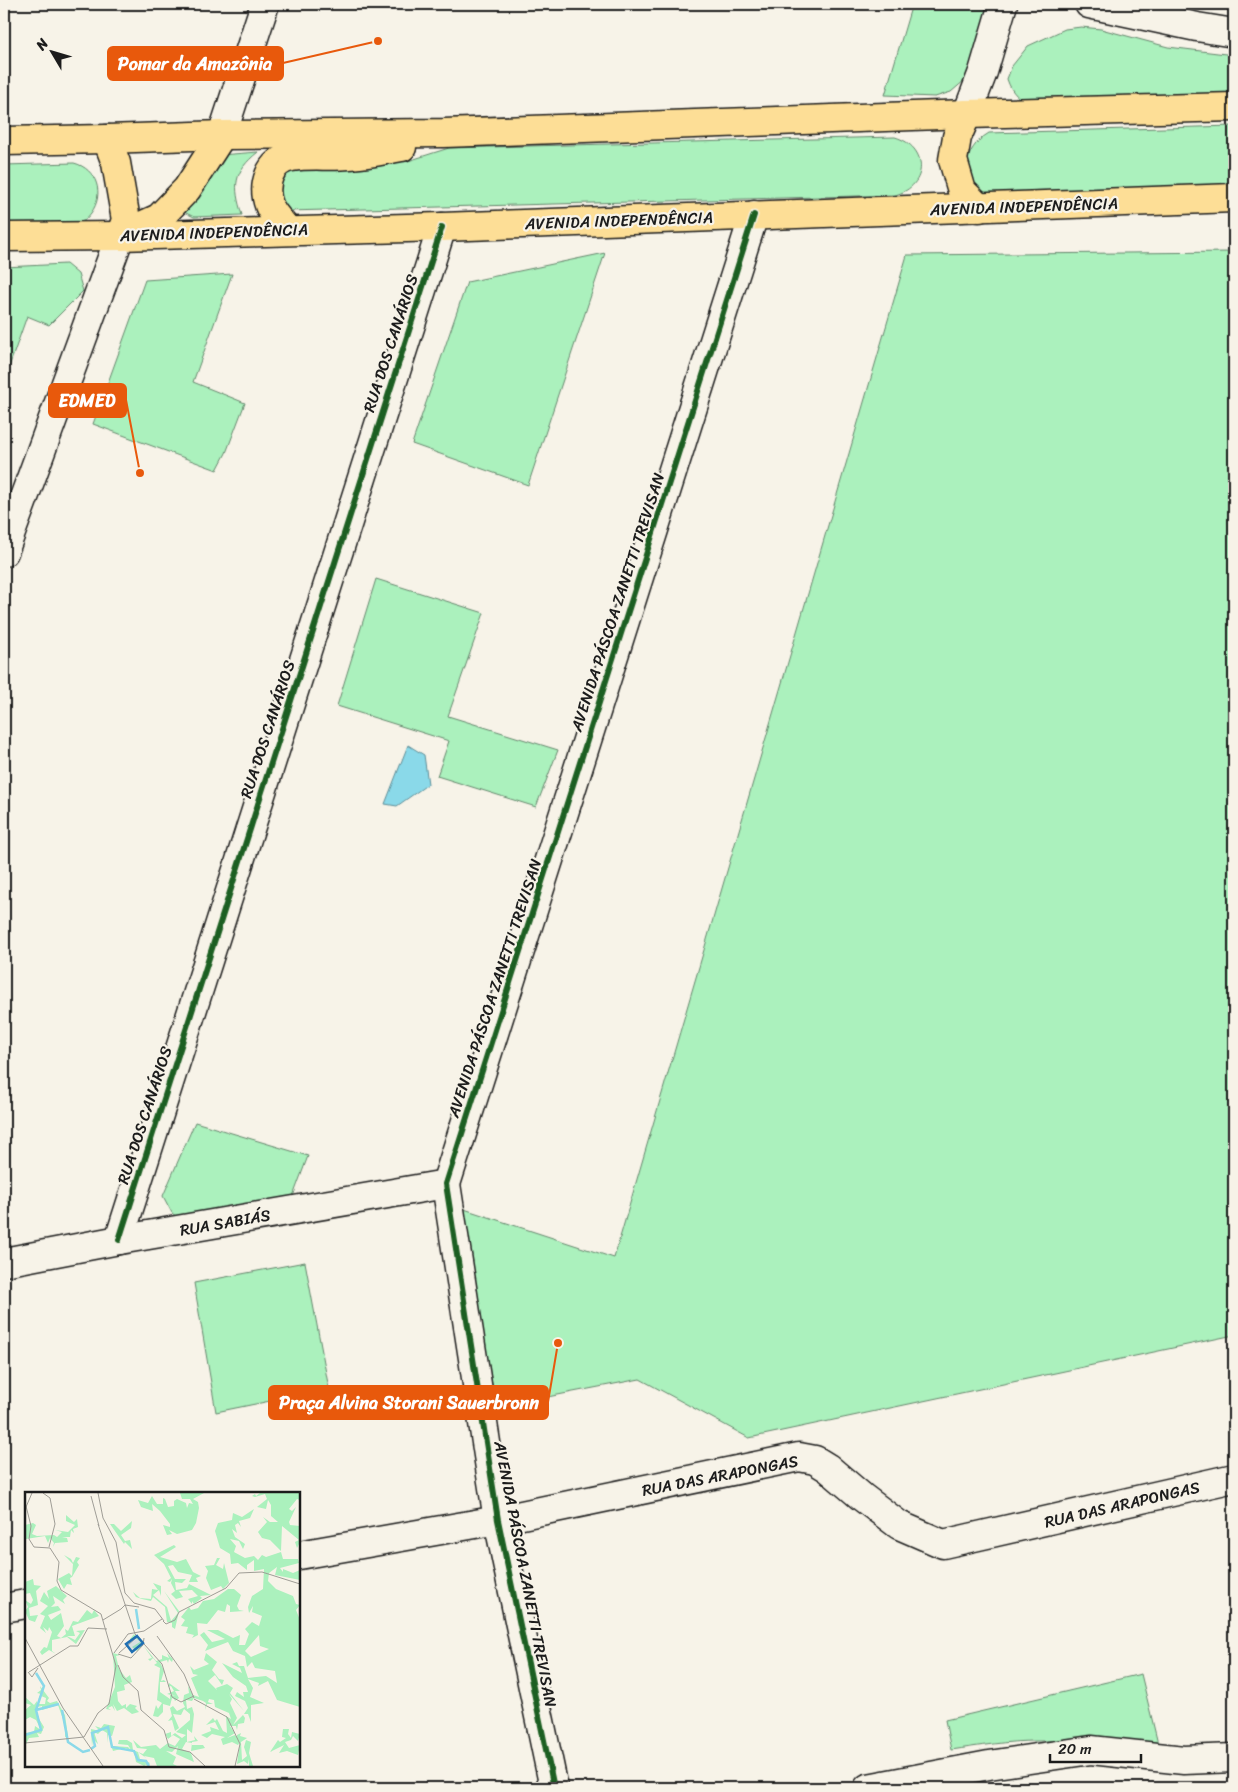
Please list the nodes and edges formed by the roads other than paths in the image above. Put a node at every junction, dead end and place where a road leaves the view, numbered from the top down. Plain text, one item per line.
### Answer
1 (265, 4) edge
2 (1003, 4) edge
3 (1089, 4) edge
4 (1234, 33) edge
5 (1234, 107) edge
6 (967, 114) junction
7 (444, 133) junction
8 (222, 135) junction
9 (107, 139) junction
10 (4, 140) edge
11 (1234, 198) edge
12 (979, 208) junction
13 (754, 215) junction
14 (442, 227) junction
15 (287, 230) junction
16 (120, 236) junction
17 (4, 237) edge
18 (4, 552) edge
19 (446, 1184) junction
20 (119, 1240) junction
21 (4, 1262) edge
22 (1234, 1478) edge
23 (498, 1520) junction
24 (300, 1555) edge
25 (25, 1604) edge
26 (4, 1608) edge
27 (1234, 1758) edge
28 (554, 1788) edge
29 (868, 1788) edge

1 - 8 street
2 - 6 street
3 - 4 street
5 - 6 main road
6 - 7 main road
6 - 12 main road
7 - 8 main road
7 - 15 main road
8 - 9 main road
8 - 16 main road
9 - 10 main road
9 - 16 main road
11 - 12 main road, AVENIDA INDEPENDÊNCIA
12 - 13 main road, AVENIDA INDEPENDÊNCIA
13 - 14 main road, AVENIDA INDEPENDÊNCIA
13 - 19 street, AVENIDA PÁSCOA ZANETTI TREVISAN
14 - 15 main road, AVENIDA INDEPENDÊNCIA
14 - 20 street, RUA DOS CANÁRIOS
15 - 16 main road, AVENIDA INDEPENDÊNCIA
16 - 17 main road, AVENIDA INDEPENDÊNCIA
16 - 18 street
19 - 20 street, RUA SABIÁS
19 - 23 street, AVENIDA PÁSCOA ZANETTI TREVISAN
20 - 21 street, RUA SABIÁS
22 - 23 street, RUA DAS ARAPONGAS
23 - 24 street, RUA DAS ARAPONGAS
23 - 28 street, AVENIDA PÁSCOA ZANETTI TREVISAN
25 - 26 street
27 - 29 street

